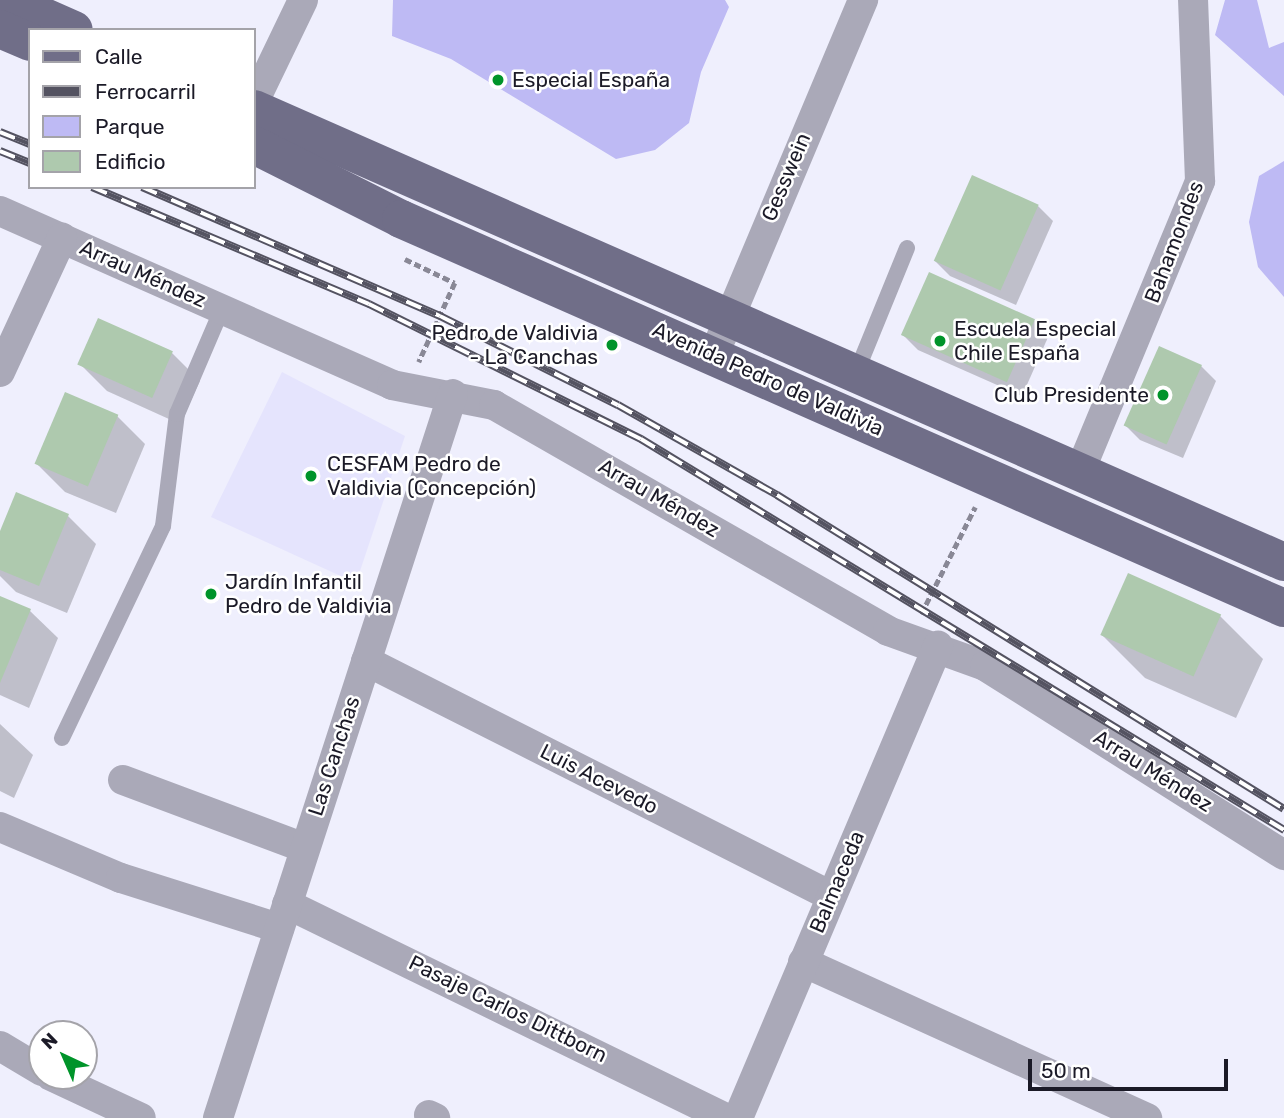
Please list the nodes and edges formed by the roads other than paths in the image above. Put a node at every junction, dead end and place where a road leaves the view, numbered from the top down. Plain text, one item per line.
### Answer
1 (6, 0) edge
2 (303, 0) edge
3 (863, 0) edge
4 (1193, 0) edge
5 (69, 28) edge
6 (0, 29) edge
7 (28, 42) edge
8 (256, 98) edge
9 (256, 110) edge
10 (256, 146) edge
11 (0, 211) edge
12 (62, 238) junction
13 (907, 248) dead end
14 (222, 309) junction
15 (729, 317) junction
16 (714, 355) junction
17 (0, 372) edge
18 (856, 373) junction
19 (453, 394) junction
20 (1080, 471) junction
21 (1284, 562) edge
22 (1284, 608) edge
23 (938, 646) junction
24 (366, 661) junction
25 (62, 738) dead end
26 (123, 780) dead end
27 (0, 827) edge
28 (305, 848) junction
29 (1284, 855) edge
30 (831, 896) junction
31 (283, 916) junction
32 (803, 962) junction
33 (0, 1046) edge
34 (28, 1062) edge
35 (81, 1090) edge
36 (141, 1118) edge
37 (218, 1118) edge
38 (726, 1118) edge
39 (738, 1118) edge
40 (1147, 1118) edge

1 - 5 main road
2 - 8 street
3 - 15 street, Gesswein
4 - 20 street, Bahamondes
6 - 7 main road
9 - 15 main road, Avenida Pedro de Valdivia
10 - 16 main road, Avenida Pedro de Valdivia
11 - 12 street, Arrau Méndez
12 - 14 street, Arrau Méndez
12 - 17 street
13 - 18 lane
14 - 19 street, Arrau Méndez
14 - 25 lane
15 - 16 street, Gesswein
15 - 18 main road, Avenida Pedro de Valdivia
16 - 22 main road, Avenida Pedro de Valdivia
18 - 20 main road, Avenida Pedro de Valdivia
19 - 23 street, Arrau Méndez
19 - 24 street, Las Canchas
20 - 21 main road, Avenida Pedro de Valdivia
23 - 29 street, Arrau Méndez
23 - 30 street, Balmaceda
24 - 28 street, Las Canchas
24 - 30 street, Luis Acevedo
26 - 28 street
27 - 31 street, Pasaje Carlos Dittborn
28 - 31 street, Las Canchas
30 - 32 street, Balmaceda
31 - 37 street, Las Canchas
31 - 38 street, Pasaje Carlos Dittborn
32 - 39 street, Balmaceda
32 - 40 street
33 - 34 street
35 - 36 street

